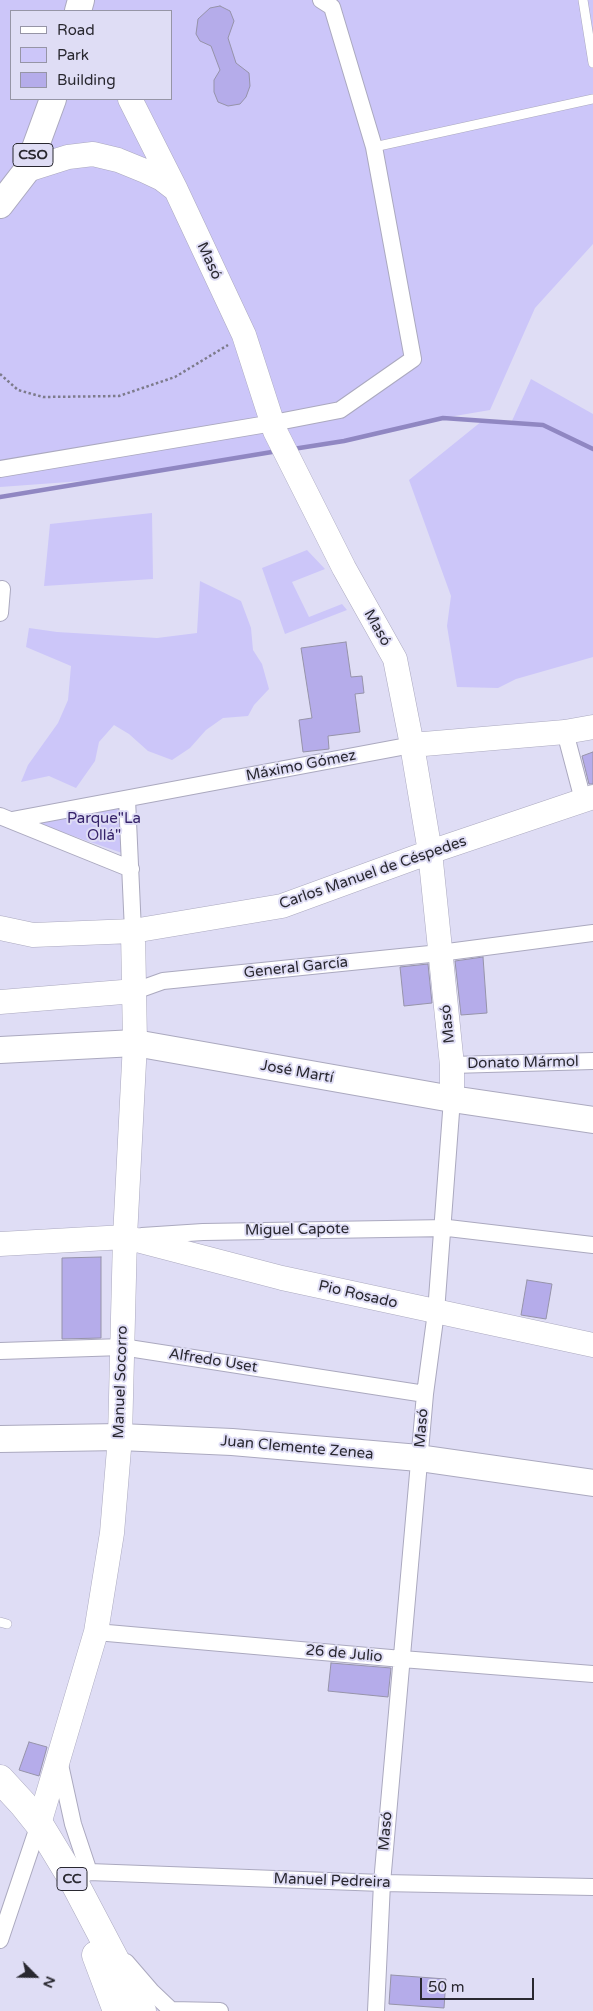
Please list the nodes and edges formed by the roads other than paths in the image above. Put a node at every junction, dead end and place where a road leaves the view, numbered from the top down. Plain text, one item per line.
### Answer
1 (321, 0) edge
2 (583, 0) edge
3 (593, 63) edge
4 (593, 99) edge
5 (53, 100) edge
6 (131, 100) edge
7 (374, 146) junction
8 (27, 170) junction
9 (176, 190) junction
10 (0, 205) edge
11 (274, 427) junction
12 (0, 469) edge
13 (2, 589) dead end
14 (0, 613) edge
15 (593, 727) edge
16 (565, 732) junction
17 (412, 745) junction
18 (126, 798) junction
19 (588, 799) edge
20 (6, 818) edge
21 (430, 852) junction
22 (131, 869) junction
23 (0, 928) edge
24 (133, 931) junction
25 (593, 933) edge
26 (440, 953) junction
27 (135, 991) junction
28 (0, 1002) edge
29 (135, 1042) junction
30 (0, 1050) edge
31 (593, 1061) edge
32 (452, 1064) junction
33 (452, 1099) junction
34 (593, 1120) edge
35 (442, 1228) junction
36 (125, 1237) junction
37 (0, 1244) edge
38 (593, 1245) edge
39 (436, 1312) junction
40 (593, 1345) edge
41 (122, 1347) junction
42 (0, 1351) edge
43 (424, 1394) junction
44 (120, 1437) junction
45 (0, 1439) edge
46 (419, 1458) junction
47 (593, 1483) edge
48 (96, 1632) junction
49 (402, 1659) junction
50 (593, 1674) edge
51 (58, 1755) junction
52 (0, 1779) edge
53 (38, 1824) junction
54 (382, 1882) junction
55 (82, 1884) junction
56 (593, 1886) edge
57 (1, 1933) edge
58 (103, 1936) junction
59 (117, 2011) edge
60 (142, 2011) edge
61 (220, 2011) edge
62 (376, 2011) edge

1 - 7 street
2 - 3 lane
4 - 7 lane
5 - 8 main road, CSO
6 - 9 street, Masó
7 - 11 street
8 - 9 street
8 - 10 main road, CSO
9 - 11 street, Masó
11 - 12 street
11 - 17 street, Masó
13 - 14 street
15 - 16 street, Máximo Gómez
16 - 17 street, Máximo Gómez
16 - 19 street
17 - 18 street, Máximo Gómez
17 - 21 street, Masó
18 - 20 street, Máximo Gómez
18 - 22 street
19 - 21 street, Carlos Manuel de Céspedes
20 - 22 street, Máximo Gómez
21 - 24 street, Carlos Manuel de Céspedes
21 - 26 street, Masó
22 - 24 street
23 - 24 street, Carlos Manuel de Céspedes
24 - 27 street, Manuel Socorro
25 - 26 street, General García
26 - 27 street, General García
26 - 32 street, Masó
27 - 28 street, General García
27 - 29 street, Manuel Socorro
29 - 30 main road, José Martí
29 - 33 main road, José Martí
29 - 36 street, Manuel Socorro
31 - 32 street, Donato Mármol
32 - 33 street, Masó
33 - 34 main road, José Martí
33 - 35 street, Masó
35 - 36 street, Miguel Capote
35 - 38 street, Miguel Capote
35 - 39 street, Masó
36 - 37 street, Miguel Capote
36 - 39 street, Pio Rosado
36 - 41 street, Manuel Socorro
39 - 40 street, Pio Rosado
39 - 43 street, Masó
41 - 42 street, Alfredo Uset
41 - 43 street, Alfredo Uset
41 - 44 street, Manuel Socorro
43 - 46 street, Masó
44 - 45 main road, Juan Clemente Zenea
44 - 46 main road, Juan Clemente Zenea
44 - 48 street, Manuel Socorro
46 - 47 main road, Juan Clemente Zenea
46 - 49 street, Masó
48 - 49 street, 26 de Julio
48 - 51 street, Manuel Socorro
49 - 50 street, 26 de Julio
49 - 54 street, Masó
51 - 53 street, Manuel Socorro
51 - 55 street
52 - 53 highway, CC
53 - 55 highway, CC
53 - 57 street
54 - 55 street, Manuel Pedreira
54 - 56 street, Manuel Pedreira
54 - 62 street, Masó
55 - 58 highway, CC
55 - 59 highway
58 - 60 highway, CC
58 - 61 street

